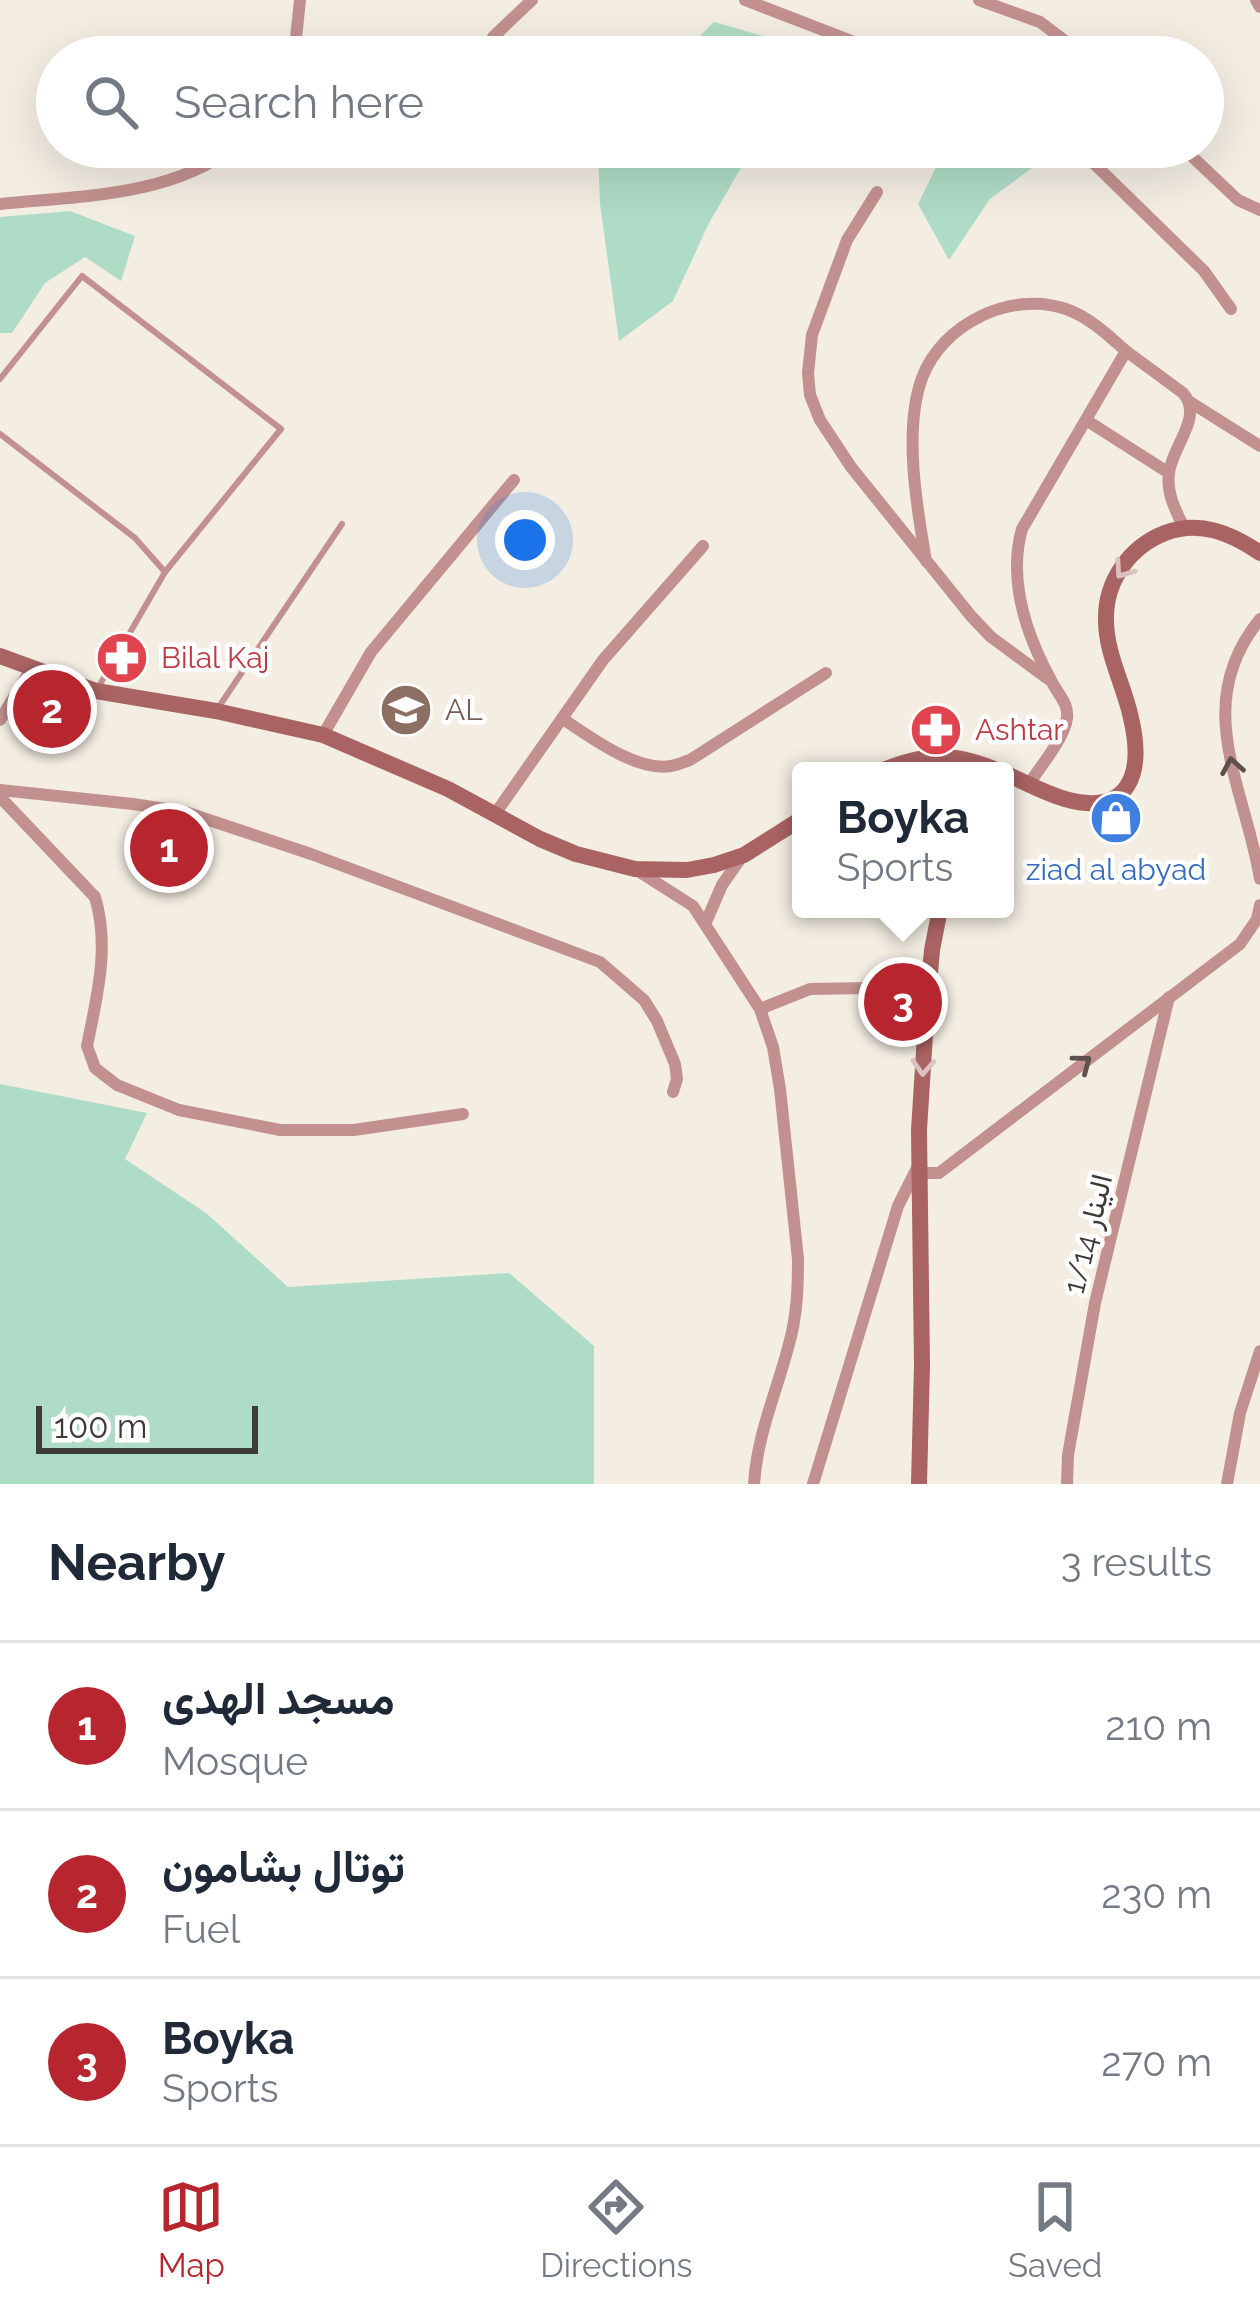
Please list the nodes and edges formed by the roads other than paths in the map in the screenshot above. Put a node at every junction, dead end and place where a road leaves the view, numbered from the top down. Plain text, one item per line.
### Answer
1 (532, 0) edge
2 (745, 0) edge
3 (979, 0) edge
4 (296, 3) edge
5 (295, 36) edge
6 (495, 36) edge
7 (838, 36) edge
8 (1058, 36) edge
9 (195, 168) edge
10 (1099, 168) edge
11 (1204, 168) edge
12 (878, 192) dead end
13 (0, 204) edge
14 (1260, 210) edge
15 (1231, 309) dead end
16 (1126, 351) junction
17 (0, 379) edge
18 (1190, 402) junction
19 (1086, 420) junction
20 (0, 434) edge
21 (1260, 446) edge
22 (1168, 473) junction
23 (514, 480) dead end
24 (342, 524) dead end
25 (1184, 528) junction
26 (703, 546) dead end
27 (1260, 554) edge
28 (926, 561) junction
29 (165, 572) junction
30 (1260, 619) edge
31 (0, 656) edge
32 (31, 669) junction
33 (826, 673) dead end
34 (1051, 681) junction
35 (96, 691) junction
36 (215, 711) junction
37 (563, 718) junction
38 (0, 720) edge
39 (323, 735) junction
40 (902, 762) edge
41 (964, 762) edge
42 (1014, 778) edge
43 (1029, 784) junction
44 (0, 794) edge
45 (495, 814) junction
46 (792, 825) edge
47 (744, 855) junction
48 (635, 869) junction
49 (1260, 879) edge
50 (1260, 905) edge
51 (939, 918) edge
52 (706, 922) junction
53 (928, 987) junction
54 (1168, 997) junction
55 (760, 1009) junction
56 (674, 1092) dead end
57 (463, 1114) dead end
58 (920, 1167) junction
59 (1260, 1351) edge
60 (754, 1484) edge
61 (813, 1484) edge
62 (919, 1484) edge
63 (1067, 1484) edge
64 (1227, 1484) edge

1 - 6 street
2 - 7 street
3 - 8 street
4 - 5 street
9 - 13 street
10 - 15 street
11 - 14 street
12 - 28 street
16 - 18 street
16 - 19 street
16 - 28 street
17 - 29 lane
18 - 21 street
18 - 22 street
19 - 22 street
19 - 34 street
20 - 29 lane
22 - 25 street
23 - 39 street
24 - 36 lane
25 - 27 main road
25 -> 43 main road
26 - 37 street
28 - 34 street
29 - 35 lane
49 -> 30 street
31 - 32 main road
32 - 35 main road
32 - 38 street
33 - 37 street
34 - 43 street
35 - 36 main road
36 - 39 main road
37 - 45 street
39 - 45 main road
40 - 41 main road
42 - 43 main road
44 - 56 street
44 - 57 street
45 - 48 main road
46 - 47 main road
47 - 48 main road
47 - 52 street
48 - 52 street
50 - 54 street
51 - 53 main road
52 - 55 street
53 - 55 street
53 -> 58 main road
58 -> 54 street
54 - 63 street, الينار 1/14
55 - 60 street
58 - 61 street
58 - 62 main road
59 - 64 street

